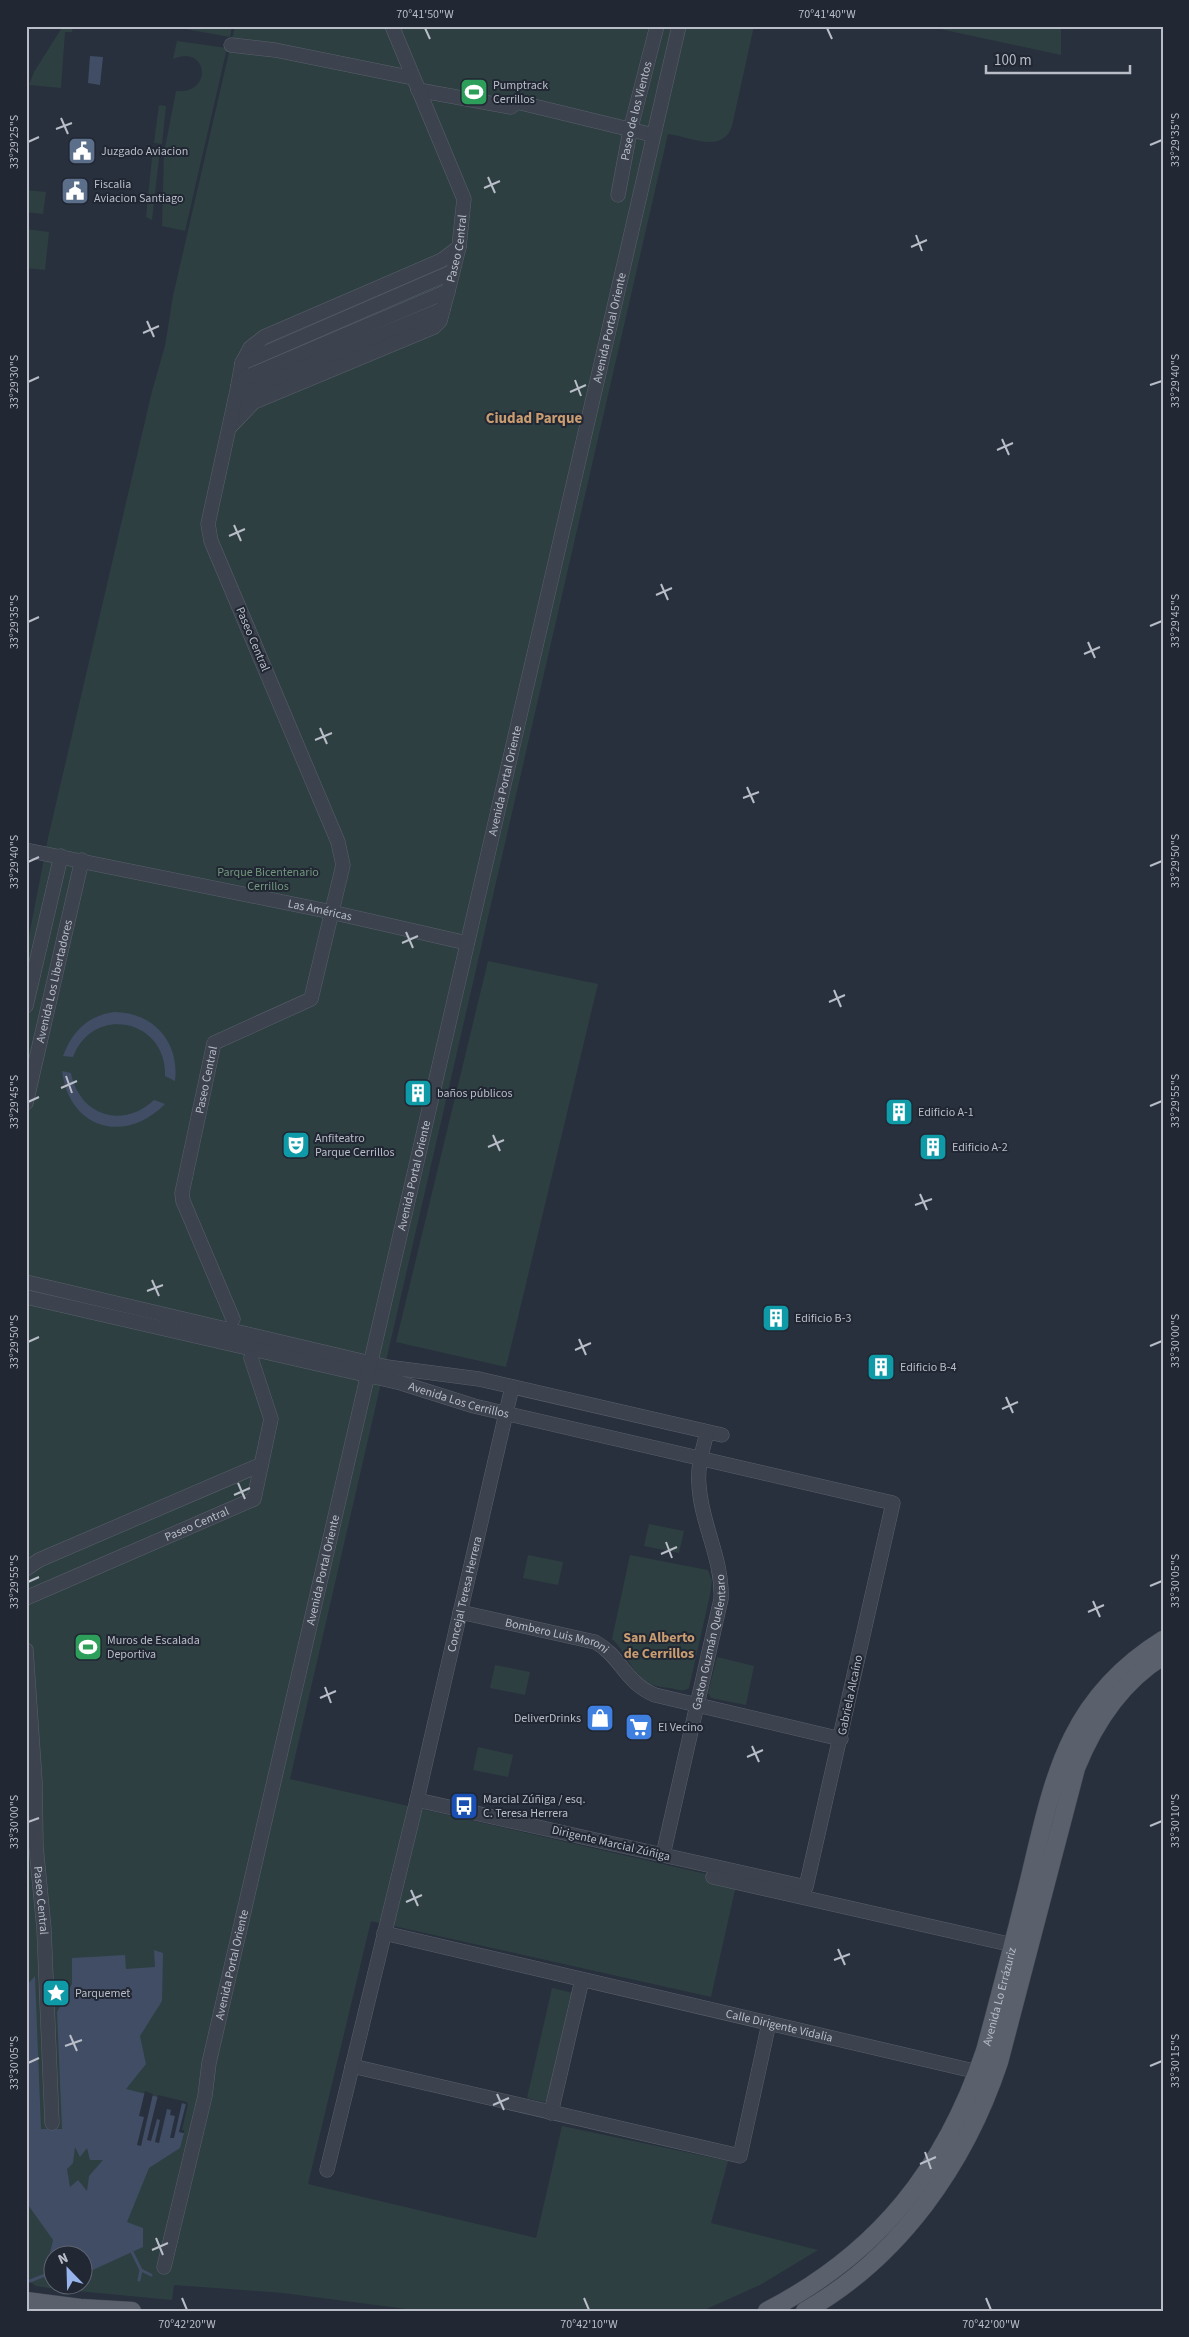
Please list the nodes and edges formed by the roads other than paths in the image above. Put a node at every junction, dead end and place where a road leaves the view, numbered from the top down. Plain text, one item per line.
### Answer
1 (392, 26) edge
2 (657, 26) edge
3 (679, 26) edge
4 (230, 45) dead end
5 (415, 84) junction
6 (630, 131) junction
7 (653, 135) junction
8 (618, 195) dead end
9 (459, 247) junction
10 (452, 272) junction
11 (448, 291) junction
12 (443, 309) junction
13 (242, 363) junction
14 (238, 386) junction
15 (233, 406) junction
16 (229, 428) junction
17 (26, 850) edge
18 (61, 856) junction
19 (82, 860) junction
20 (332, 913) junction
21 (467, 943) junction
22 (26, 1006) edge
23 (26, 1103) edge
24 (26, 1282) edge
25 (26, 1297) edge
26 (234, 1319) dead end
27 (251, 1358) dead end
28 (368, 1369) junction
29 (512, 1387) junction
30 (505, 1413) junction
31 (707, 1432) junction
32 (722, 1435) dead end
33 (701, 1458) junction
34 (260, 1465) junction
35 (893, 1503) joint
36 (26, 1569) edge
37 (26, 1598) edge
38 (460, 1612) junction
39 (1163, 1640) edge
40 (26, 1650) edge
41 (1163, 1656) edge
42 (696, 1705) junction
43 (841, 1739) junction
44 (416, 1800) junction
45 (663, 1855) junction
46 (713, 1877) dead end
47 (806, 1887) joint
48 (384, 1933) junction
49 (1013, 1945) junction
50 (582, 1980) junction
51 (769, 2023) junction
52 (352, 2066) junction
53 (978, 2072) junction
54 (551, 2113) junction
55 (52, 2123) dead end
56 (327, 2170) dead end
57 (164, 2266) dead end
58 (26, 2301) edge
59 (132, 2311) edge
60 (767, 2311) edge
61 (805, 2311) edge

1 - 5 street, Paseo Central
2 - 6 street, Paseo de los Vientos
3 - 7 street, Avenida Portal Oriente
4 - 5 street
5 - 6 street
5 - 9 street, Paseo Central
6 - 7 street
6 - 8 street, Paseo de los Vientos
7 - 21 street, Avenida Portal Oriente
9 - 10 street, Paseo Central
9 - 13 street
10 - 11 street, Paseo Central
10 - 13 street
11 - 12 street
11 - 14 street, Paseo Central
12 - 15 street
12 - 16 street
13 - 14 street
14 - 15 street, Paseo Central
15 - 16 street, Paseo Central
16 - 20 street, Paseo Central
17 - 18 street, Las Américas
18 - 19 street, Las Américas
18 - 22 street, Avenida Los Libertadores
19 - 20 street, Las Américas
19 - 23 street, Avenida Los Libertadores
20 - 21 street, Las Américas
20 - 26 street, Paseo Central
21 - 28 street, Avenida Portal Oriente
24 - 28 street, Avenida Los Cerrillos
25 - 28 street, Avenida Los Cerrillos
27 - 34 street, Paseo Central
28 - 29 street, Avenida Los Cerrillos
28 - 30 street, Avenida Los Cerrillos
28 - 57 street, Avenida Portal Oriente
29 - 30 street, Concejal Teresa Herrera
29 - 31 street, Avenida Los Cerrillos
30 - 33 street, Avenida Los Cerrillos
30 - 38 street, Concejal Teresa Herrera
31 - 32 street, Avenida Los Cerrillos
31 - 33 street, Gaston Guzmán Quelentaro
33 - 35 street, Avenida Los Cerrillos
33 - 42 street, Gaston Guzmán Quelentaro
34 - 36 street
34 - 37 street, Paseo Central
35 - 43 street, Gabriela Alcaíno
38 - 42 street, Bombero Luis Moroni
38 - 44 street, Concejal Teresa Herrera
39 - 49 main road, Avenida Lo Errázuriz
40 - 55 street, Paseo Central
41 - 61 main road, Avenida Lo Errázuriz
42 - 43 street, Bombero Luis Moroni
42 - 45 street, Gaston Guzmán Quelentaro
43 - 47 street, Gabriela Alcaíno
44 - 45 street, Dirigente Marcial Zúñiga
44 - 48 street, Concejal Teresa Herrera
45 - 47 street, Dirigente Marcial Zúñiga
46 - 49 street
48 - 50 street, Calle Dirigente Vidalia
48 - 52 street, Concejal Teresa Herrera
49 - 53 main road, Avenida Lo Errázuriz
50 - 51 street, Calle Dirigente Vidalia
50 - 54 street
51 - 53 street, Calle Dirigente Vidalia
51 - 54 street
52 - 54 street
52 - 56 street, Concejal Teresa Herrera
53 - 60 main road, Avenida Lo Errázuriz
58 - 59 main road

